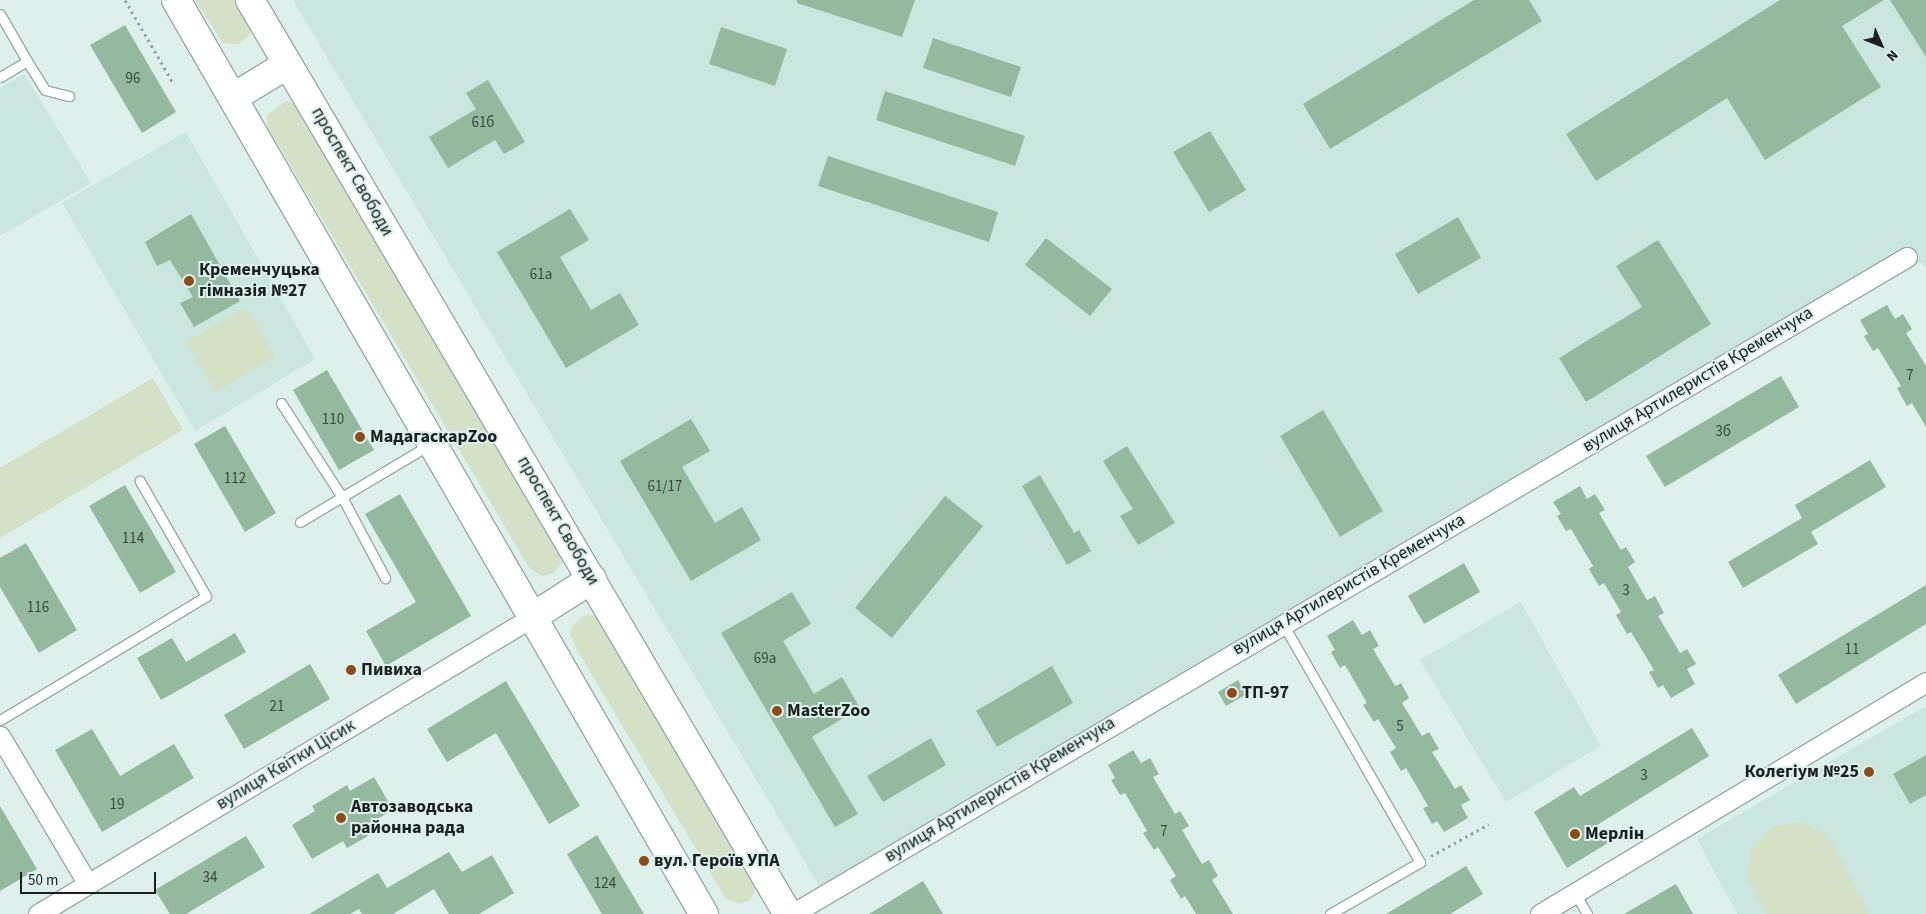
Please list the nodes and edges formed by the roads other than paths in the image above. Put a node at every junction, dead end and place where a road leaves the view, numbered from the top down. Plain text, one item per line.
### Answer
1 (176, 0) edge
2 (250, 0) edge
3 (0, 14) edge
4 (27, 61) junction
5 (288, 64) junction
6 (0, 77) edge
7 (69, 96) dead end
8 (234, 97) junction
9 (1907, 257) dead end
10 (281, 403) dead end
11 (433, 442) junction
12 (140, 480) dead end
13 (342, 497) junction
14 (300, 522) dead end
15 (386, 578) dead end
16 (592, 579) junction
17 (534, 616) junction
18 (1283, 624) junction
19 (1926, 682) edge
20 (0, 720) edge
21 (0, 736) edge
22 (88, 884) junction
23 (1575, 894) junction
24 (38, 914) edge
25 (704, 914) edge
26 (790, 914) edge
27 (1330, 914) edge
28 (1540, 914) edge
29 (1587, 914) edge

1 - 8 highway
2 - 5 highway, проспект Свободи
3 - 4 lane
4 - 6 lane
4 - 7 lane
5 - 8 highway
5 - 16 highway, проспект Свободи
8 - 11 highway
9 - 18 street, вулиця Артилеристів Кременчука
10 - 13 lane
11 - 13 lane
11 - 17 highway
12 - 20 lane
13 - 14 lane
13 - 15 lane
16 - 17 highway
16 - 26 highway, проспект Свободи
17 - 22 street, вулиця Квітки Цісик
17 - 25 highway
18 - 26 street, вулиця Артилеристів Кременчука
18 - 27 lane
19 - 23 street
21 - 22 street
22 - 24 street, вулиця Квітки Цісик
23 - 28 street
23 - 29 lane

